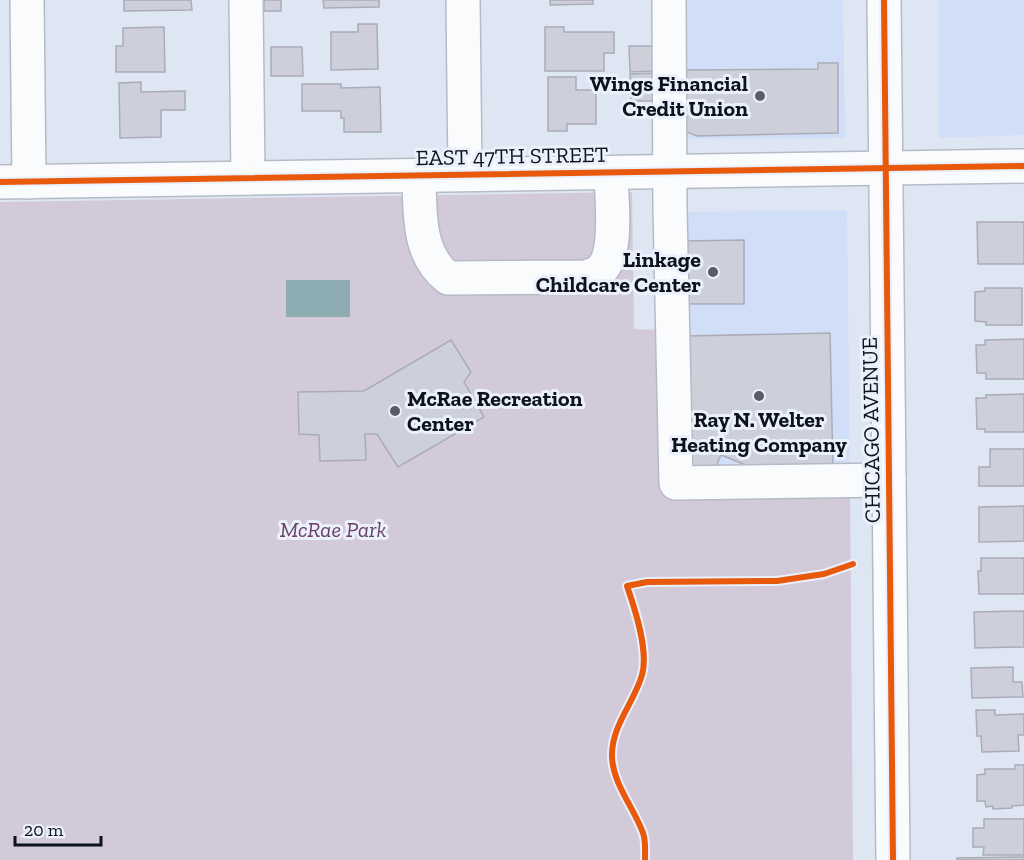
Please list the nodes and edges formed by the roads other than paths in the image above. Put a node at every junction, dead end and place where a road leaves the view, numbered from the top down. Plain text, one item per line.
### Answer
1 (27, 0) edge
2 (246, 0) edge
3 (463, 0) edge
4 (669, 0) edge
5 (884, 0) edge
6 (1024, 166) edge
7 (886, 168) junction
8 (671, 171) junction
9 (611, 172) junction
10 (465, 174) junction
11 (419, 175) junction
12 (248, 178) junction
13 (15, 182) edge
14 (889, 480) junction
15 (893, 860) edge

1 - 13 street
2 - 12 street
3 - 10 street
4 - 8 street
5 - 7 street, CHICAGO AVENUE
6 - 7 street, EAST 47TH STREET
7 - 8 street, EAST 47TH STREET
7 - 14 street, CHICAGO AVENUE
8 - 9 street, EAST 47TH STREET
8 - 14 street
9 - 10 street, EAST 47TH STREET
9 - 11 street
10 - 11 street, EAST 47TH STREET
11 - 12 street, EAST 47TH STREET
12 - 13 street, EAST 47TH STREET
14 - 15 street, CHICAGO AVENUE

